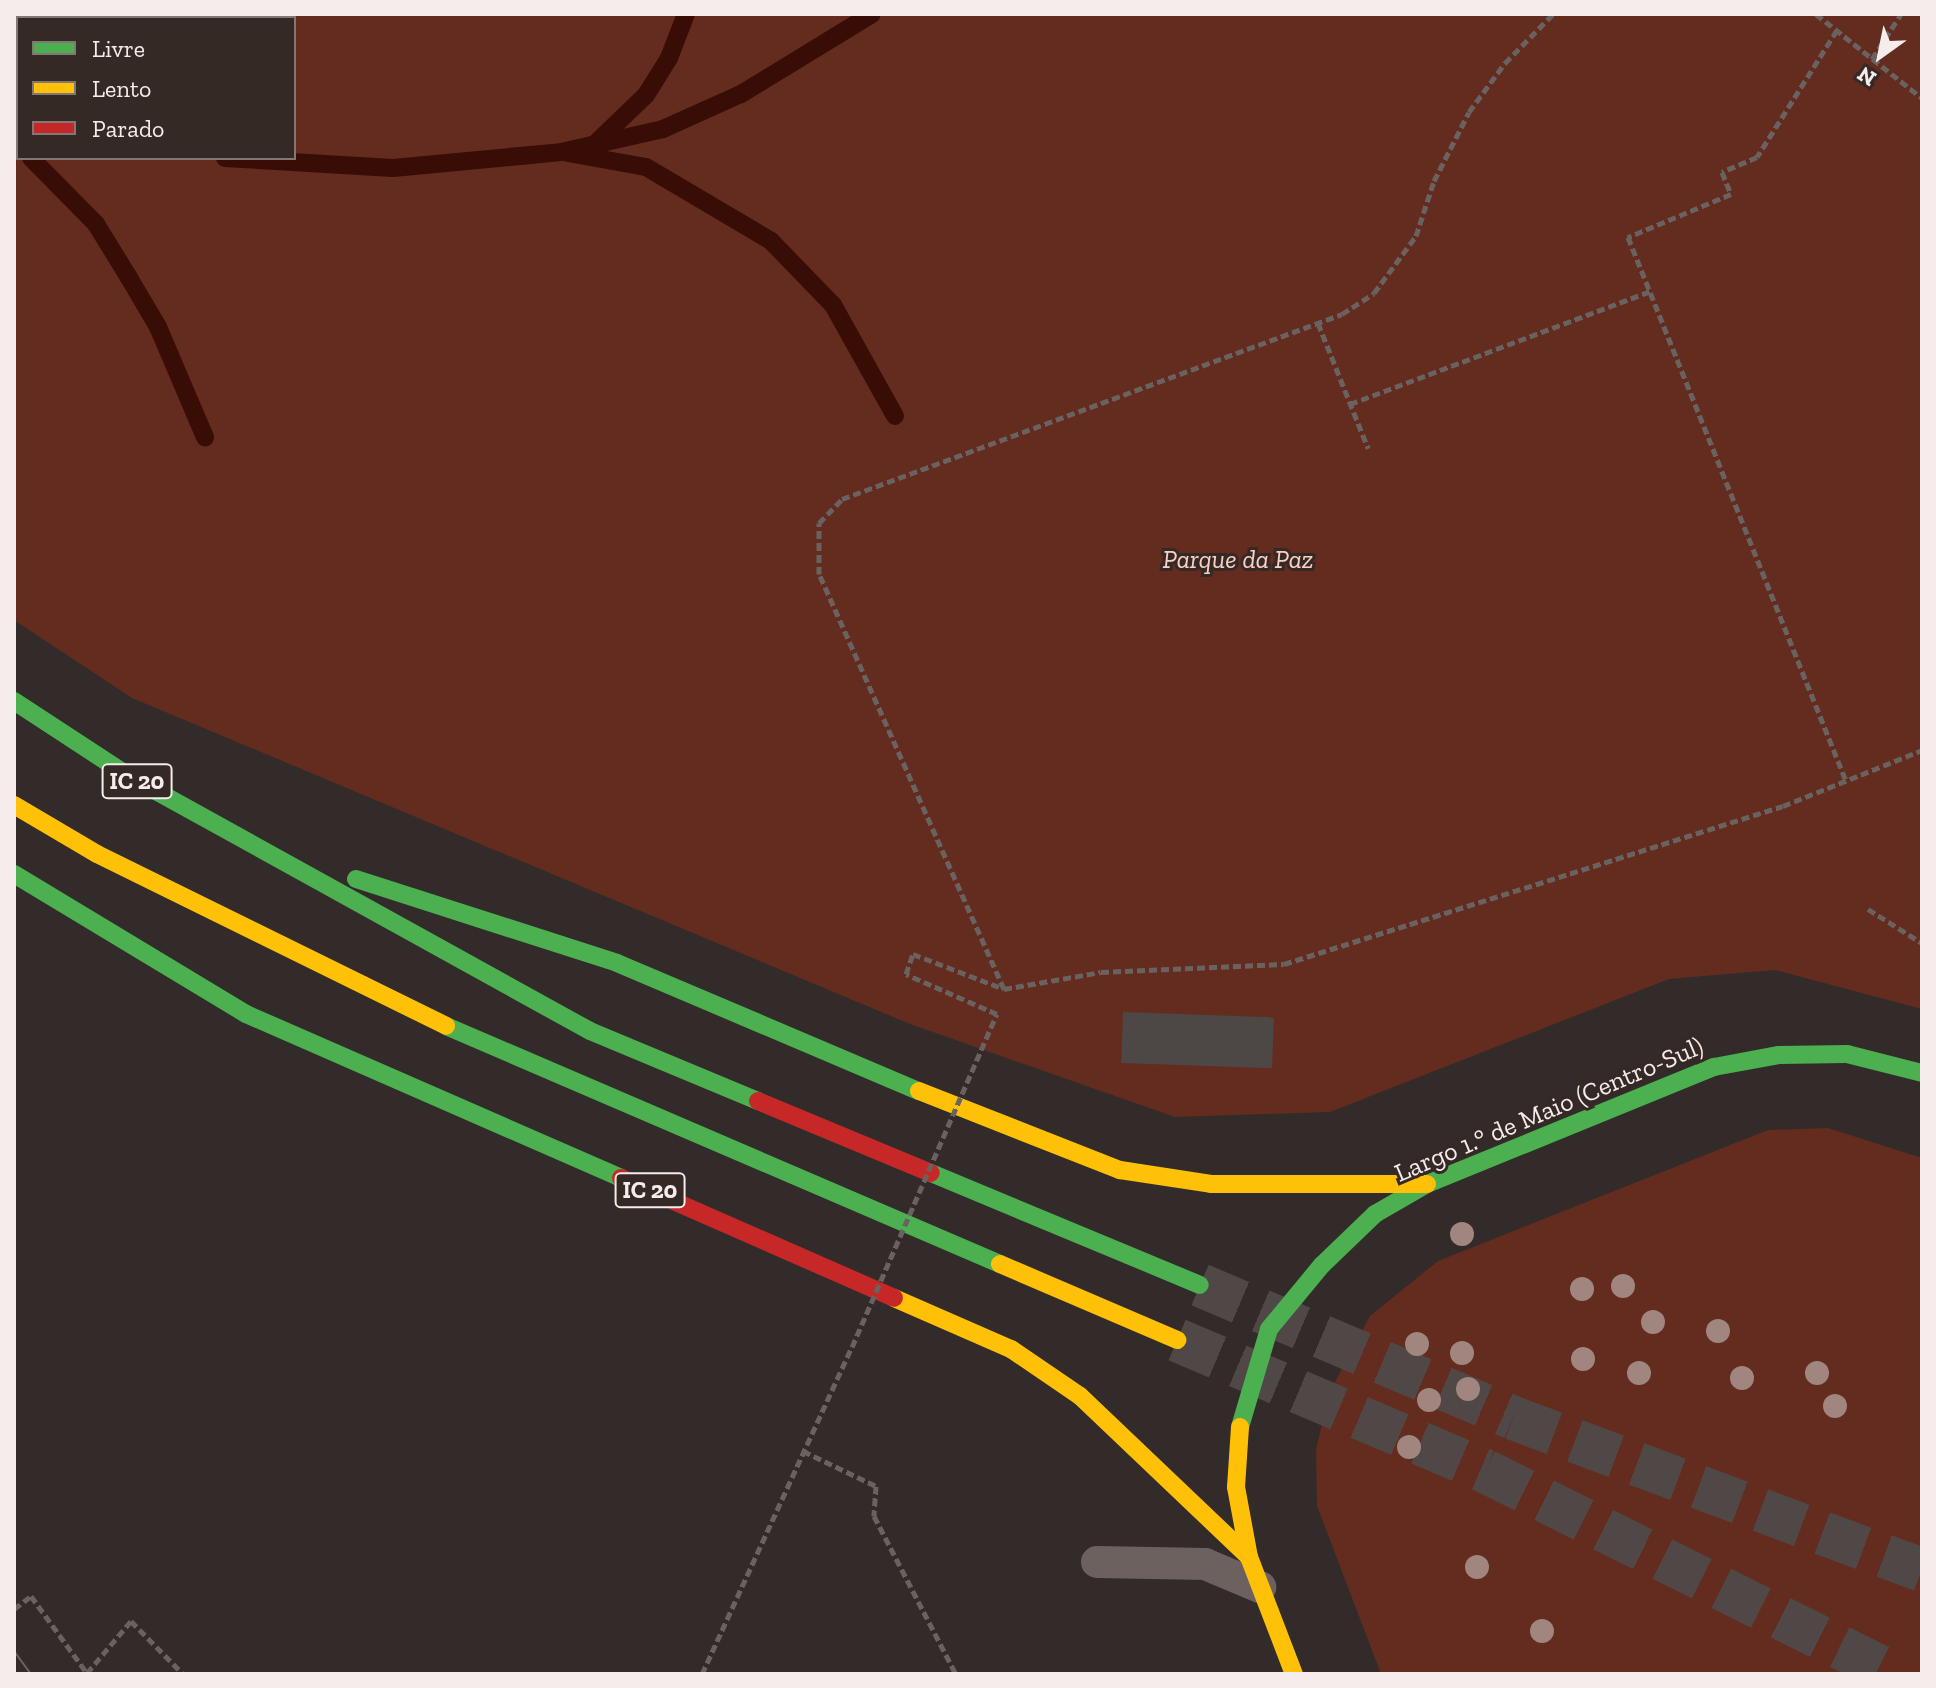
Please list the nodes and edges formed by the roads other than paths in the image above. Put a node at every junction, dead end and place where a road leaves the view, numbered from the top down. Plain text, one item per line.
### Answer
1 (14, 701) edge
2 (14, 805) edge
3 (266, 849) junction
4 (14, 874) edge
5 (1922, 1073) edge
6 (1427, 1184) junction
7 (1200, 1285) tunnel mouth
8 (1177, 1340) tunnel mouth
9 (1097, 1562) dead end
10 (1254, 1572) junction
11 (1294, 1674) edge

1 - 3 highway, IC 20
2 - 8 highway
3 - 6 highway, IC 20
3 - 7 highway
4 - 10 highway, IC 20
5 - 6 highway, Largo 1.° de Maio (Centro-Sul)
6 - 10 highway, Largo 1.° de Maio (Centro-Sul)
9 - 10 lane
10 - 11 highway, Largo 1.° de Maio (Centro-Sul)

